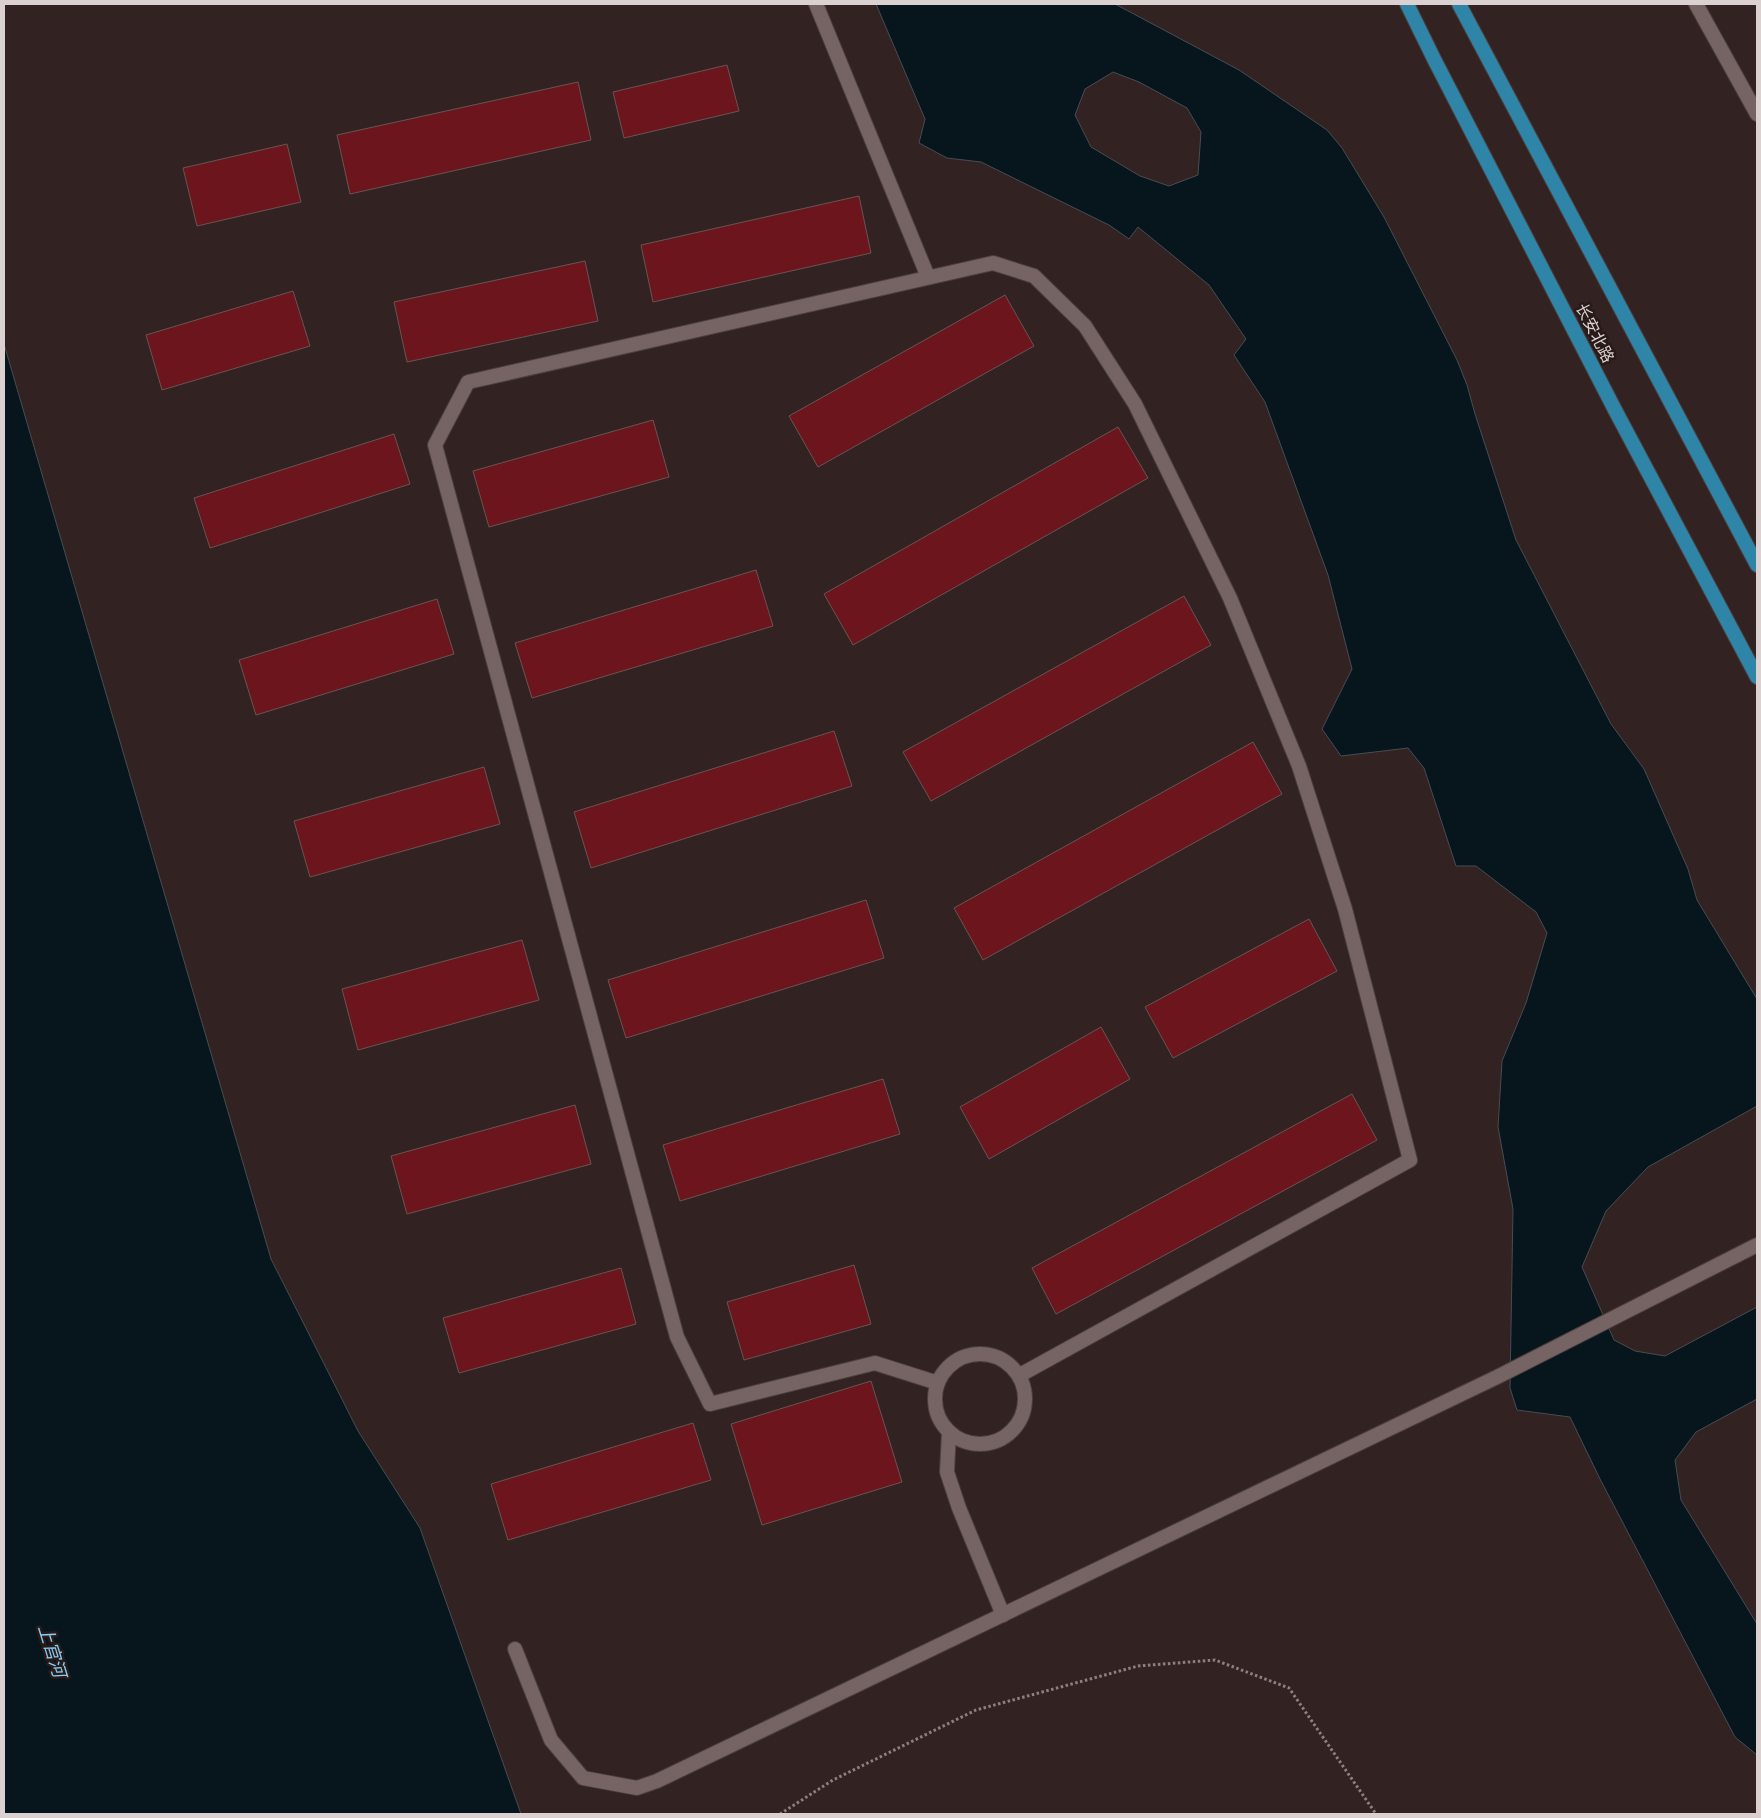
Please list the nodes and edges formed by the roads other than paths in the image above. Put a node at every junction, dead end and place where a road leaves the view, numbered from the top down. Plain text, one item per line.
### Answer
1 (816, 4) edge
2 (1407, 4) edge
3 (1459, 4) edge
4 (1696, 4) edge
5 (1757, 114) edge
6 (928, 277) junction
7 (1757, 565) edge
8 (1757, 677) edge
9 (1757, 1245) edge
10 (1020, 1375) junction
11 (938, 1383) junction
12 (949, 1432) junction
13 (1003, 1615) junction
14 (515, 1649) dead end

1 - 6 street
2 - 8 main road, 长安北路
3 - 7 main road, 长安北路
4 - 5 street
6 - 10 street
6 - 11 street
9 - 13 street
10 - 11 street
10 - 12 street
11 - 12 street
12 - 13 street
13 - 14 street

